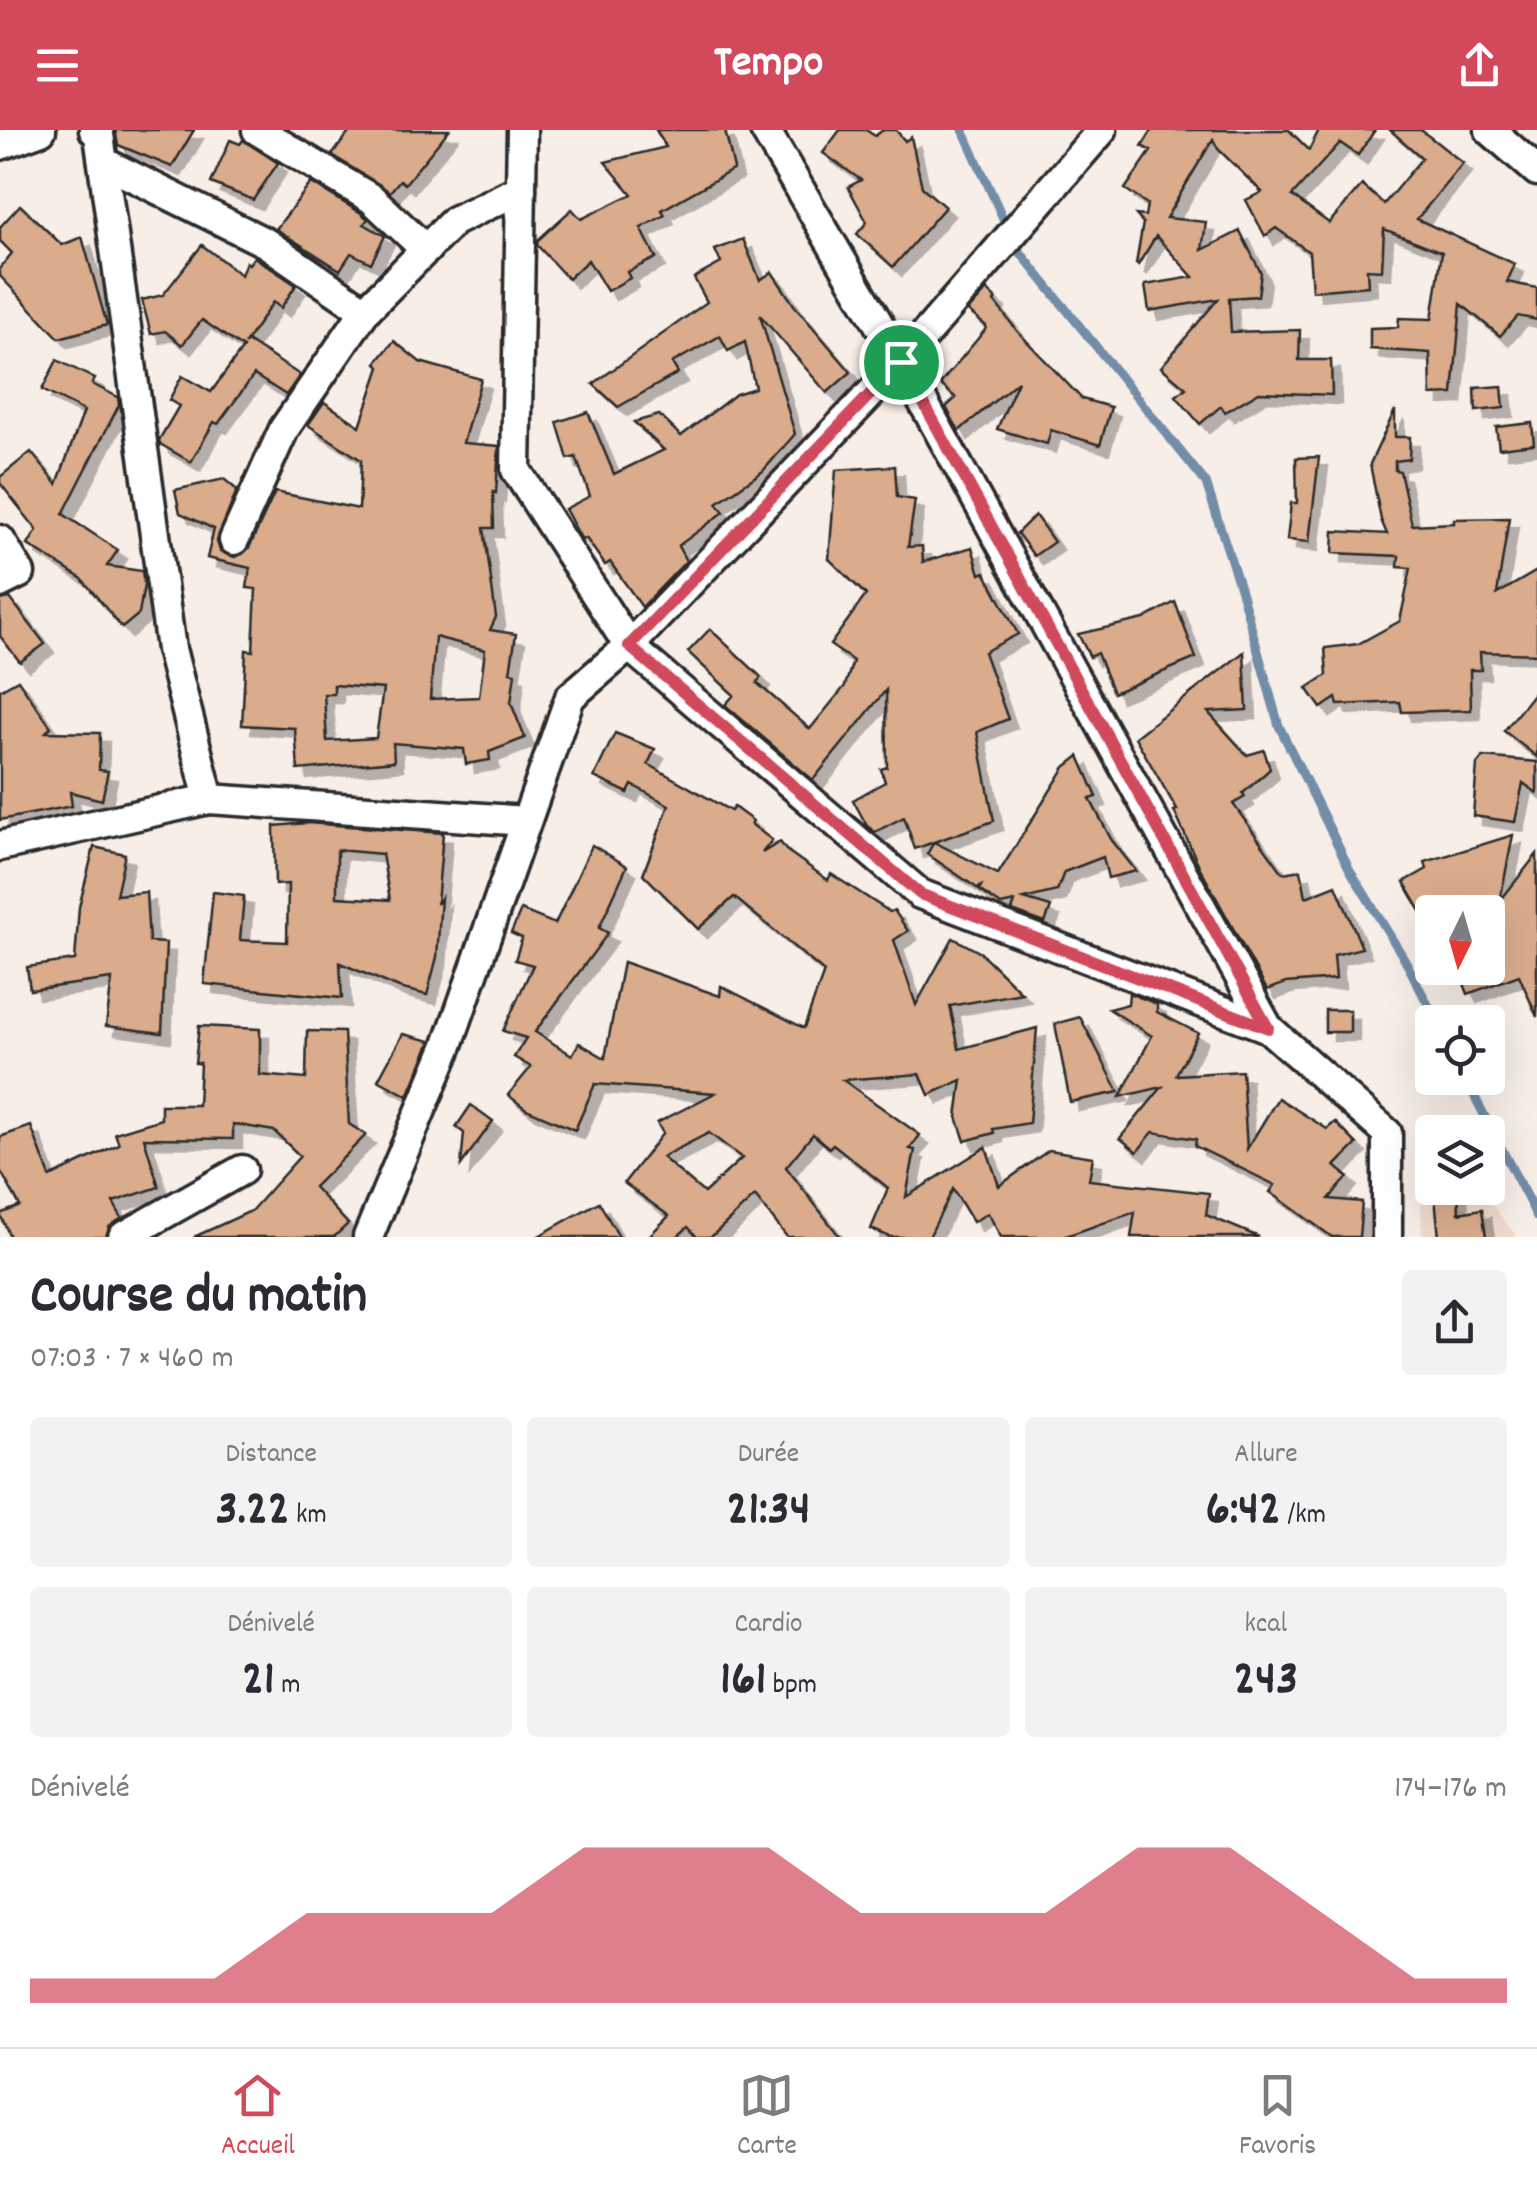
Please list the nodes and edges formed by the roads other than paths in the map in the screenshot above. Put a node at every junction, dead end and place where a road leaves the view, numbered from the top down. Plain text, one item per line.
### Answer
1 (41, 130) edge
2 (94, 130) edge
3 (257, 130) edge
4 (522, 130) edge
5 (765, 130) edge
6 (1102, 130) edge
7 (1490, 130) edge
8 (0, 145) edge
9 (103, 162) junction
10 (1537, 170) edge
11 (521, 189) junction
12 (426, 250) junction
13 (365, 310) junction
14 (901, 362) junction
15 (0, 540) edge
16 (234, 540) dead end
17 (0, 583) edge
18 (629, 646) junction
19 (209, 799) junction
20 (526, 822) junction
21 (0, 846) edge
22 (1268, 1028) junction
23 (242, 1170) dead end
24 (123, 1237) edge
25 (368, 1237) edge
26 (1387, 1237) edge

1 - 8 street
2 - 9 street
3 - 12 street
4 - 11 street
5 - 14 street
6 - 14 street
7 - 10 street
9 - 13 street
9 - 19 street
11 - 12 street
11 - 18 street
12 - 13 street
13 - 16 street
14 - 18 street
14 - 22 street
15 - 17 street
18 - 20 street
18 - 22 street
19 - 20 street
19 - 21 street
20 - 25 street
22 - 26 street
23 - 24 street

